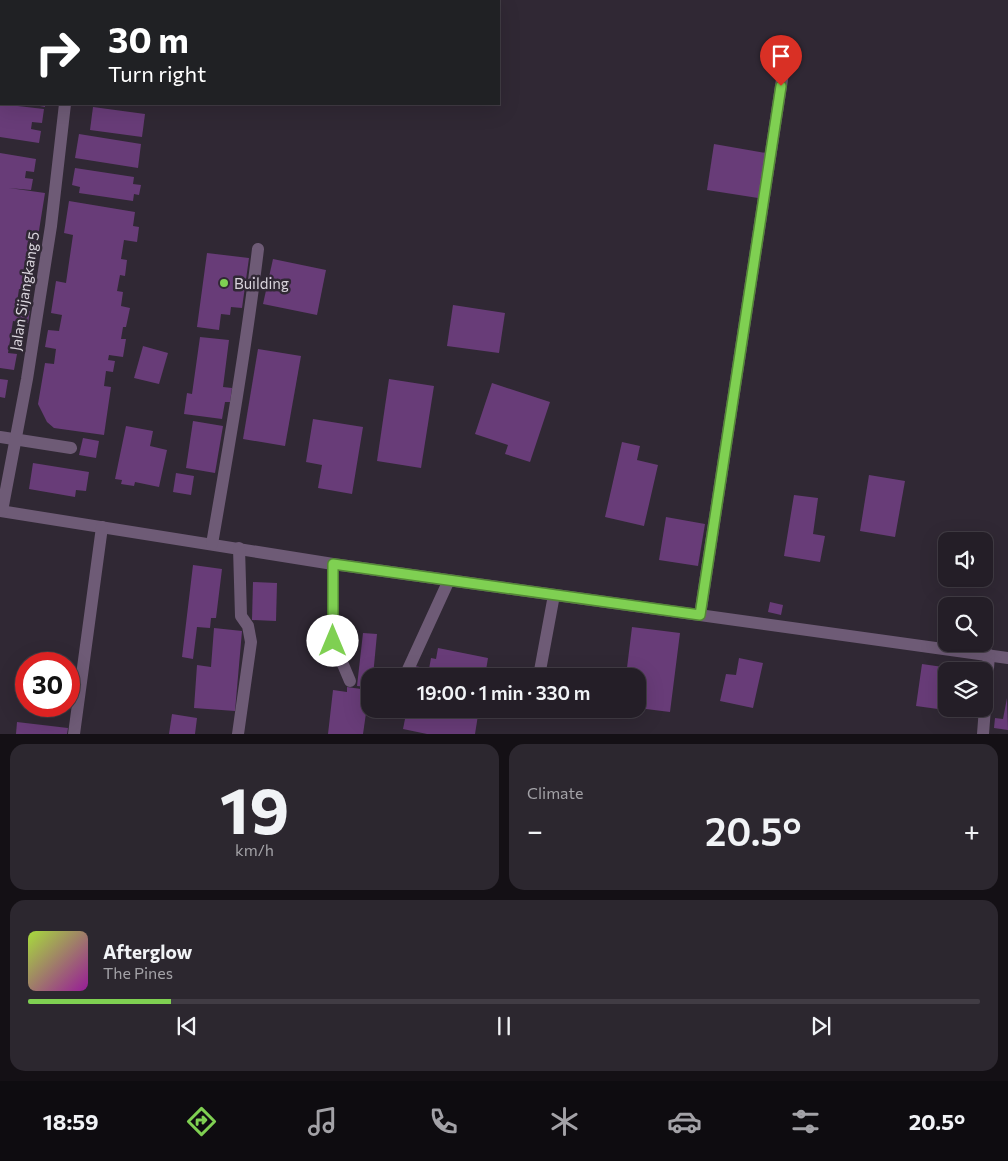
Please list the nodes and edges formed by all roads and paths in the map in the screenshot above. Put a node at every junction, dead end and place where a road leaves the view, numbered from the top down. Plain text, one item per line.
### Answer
1 (787, 47) dead end
2 (65, 105) edge
3 (258, 249) dead end
4 (0, 437) edge
5 (16, 439) junction
6 (71, 448) dead end
7 (1, 511) edge
8 (102, 527) junction
9 (212, 544) junction
10 (239, 548) junction
11 (333, 564) junction
12 (449, 580) junction
13 (554, 595) junction
14 (700, 615) junction
15 (989, 655) junction
16 (1008, 658) edge
17 (409, 668) edge
18 (541, 668) edge
19 (350, 681) dead end
20 (74, 734) edge
21 (238, 734) edge
22 (983, 734) edge

1 - 14 street
2 - 5 street, Jalan Sijangkang 5
3 - 9 street
4 - 5 street
5 - 6 street
5 - 7 street, Jalan Sijangkang 5
7 - 8 street
8 - 9 street
8 - 20 street
9 - 10 street
10 - 11 street
10 - 21 street
11 - 12 street
11 - 19 street
12 - 13 street
12 - 17 street
13 - 14 street
13 - 18 street
14 - 15 street
15 - 16 street
15 - 22 street

